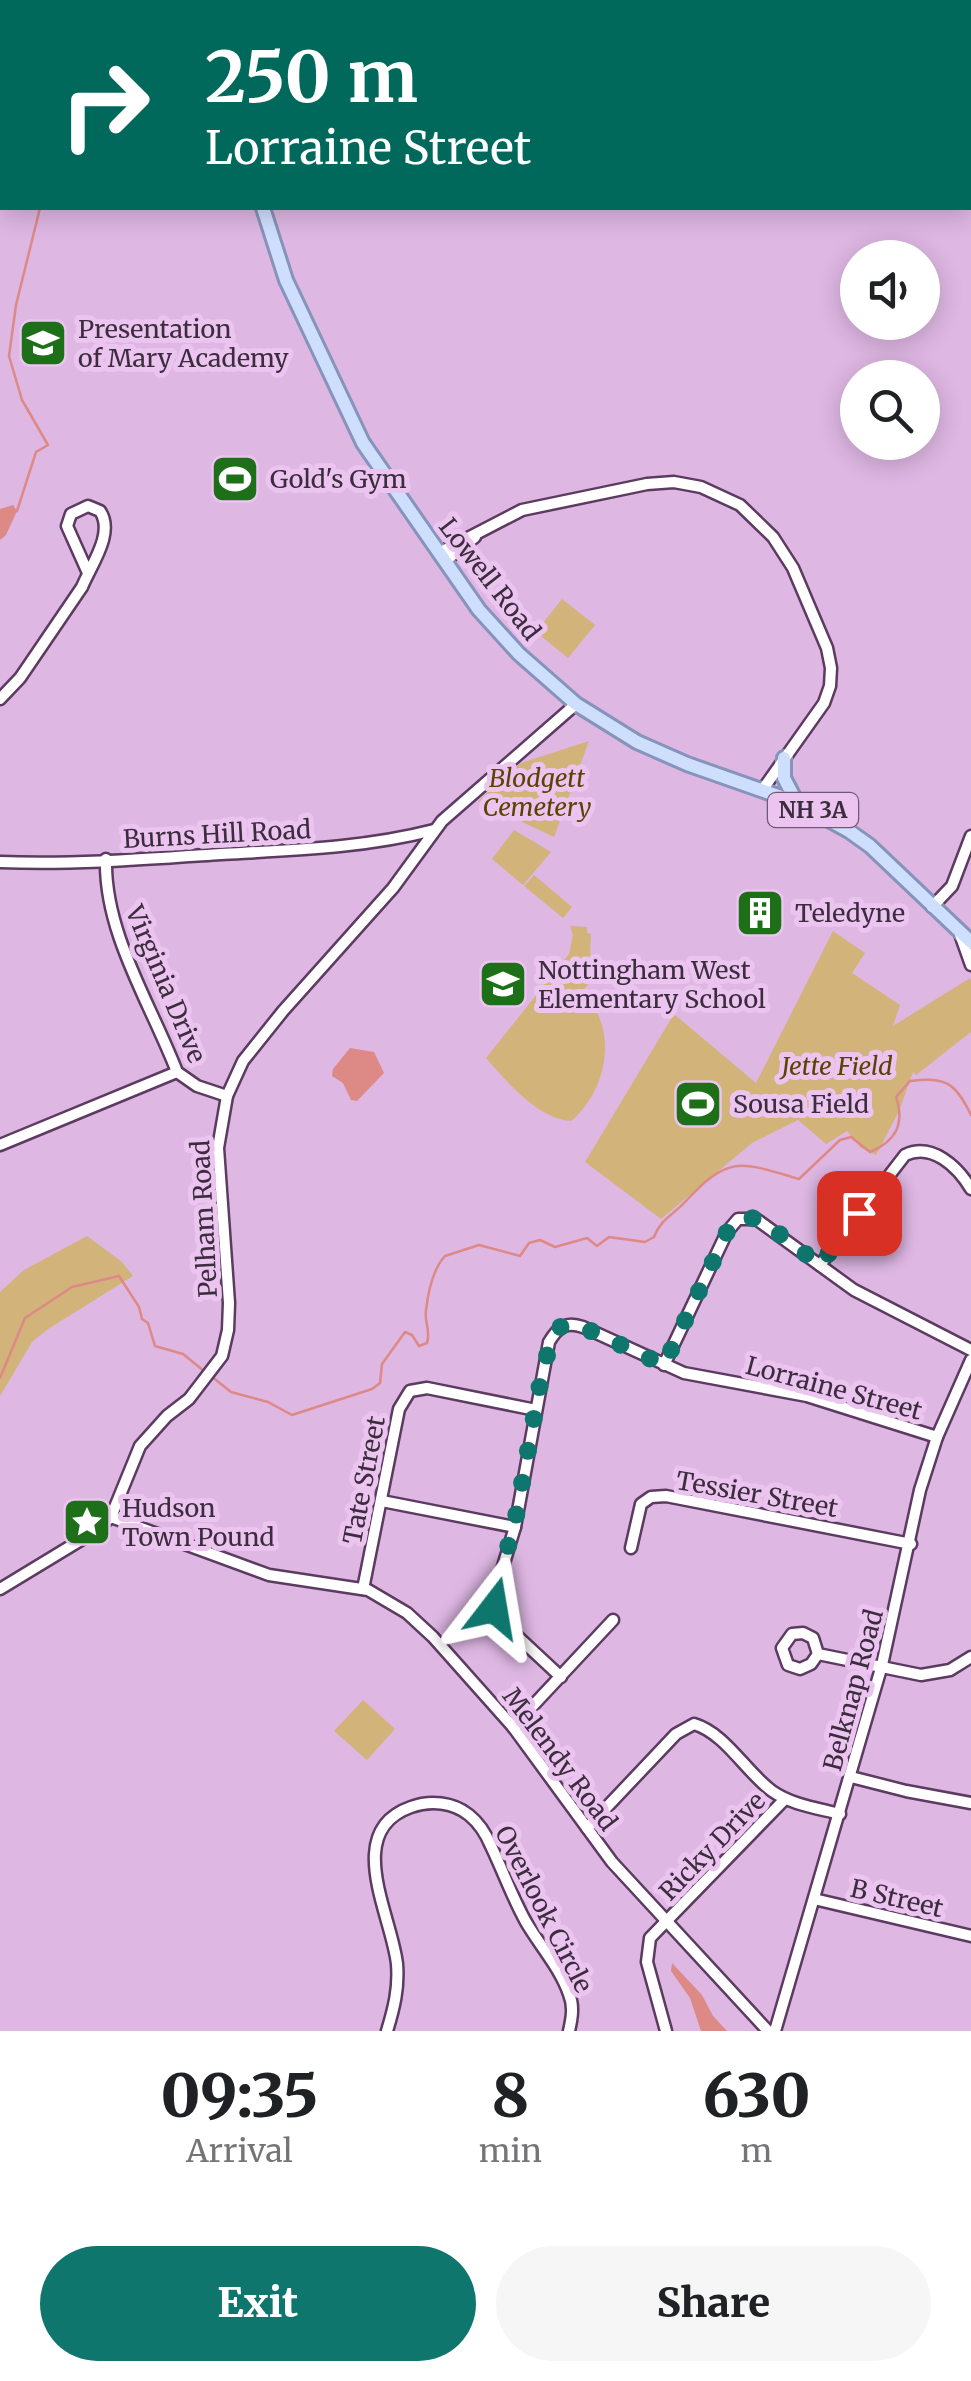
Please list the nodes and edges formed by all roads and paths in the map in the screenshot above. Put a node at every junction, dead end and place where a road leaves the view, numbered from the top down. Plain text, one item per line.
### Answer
1 (264, 210) edge
2 (442, 557) junction
3 (88, 573) junction
4 (0, 699) edge
5 (576, 704) junction
6 (784, 758) junction
7 (763, 790) junction
8 (798, 803) junction
9 (435, 830) junction
10 (971, 836) edge
11 (106, 860) junction
12 (0, 862) edge
13 (932, 908) junction
14 (965, 938) edge
15 (971, 965) edge
16 (177, 1072) junction
17 (227, 1096) junction
18 (0, 1145) edge
19 (971, 1189) edge
20 (820, 1265) junction
21 (971, 1350) edge
22 (971, 1360) edge
23 (664, 1365) junction
24 (536, 1410) junction
25 (937, 1437) junction
26 (382, 1501) junction
27 (110, 1517) junction
28 (514, 1527) junction
29 (910, 1544) junction
30 (631, 1548) dead end
31 (0, 1588) edge
32 (363, 1589) junction
33 (613, 1620) dead end
34 (818, 1654) dead end
35 (971, 1657) edge
36 (882, 1665) junction
37 (561, 1677) junction
38 (513, 1726) junction
39 (851, 1778) junction
40 (785, 1799) junction
41 (971, 1802) edge
42 (840, 1814) junction
43 (588, 1828) junction
44 (814, 1899) junction
45 (666, 1920) junction
46 (971, 1936) edge
47 (386, 2031) edge
48 (569, 2031) edge
49 (666, 2031) edge
50 (772, 2031) edge

1 - 2 main road, Lowell Road / NH 3A
2 - 5 main road, Lowell Road / NH 3A
2 - 6 street
3 - 3 street
3 - 4 street
5 - 7 main road, Lowell Road / NH 3A
5 - 9 street, Pelham Road
6 - 7 street
6 - 8 main road
7 - 8 main road, Lowell Road / NH 3A
8 - 13 main road, Lowell Road / NH 3A
9 - 11 street, Burns Hill Road
9 - 17 street, Pelham Road
10 - 13 street
11 - 12 street, Burns Hill Road
11 - 16 street, Virginia Drive
13 - 14 main road, Lowell Road / NH 3A
14 - 15 street
16 - 17 street, Virginia Drive
16 - 18 street
17 - 27 street, Pelham Road
19 - 20 street
20 - 21 street
20 - 23 street
22 - 25 street, Belknap Road
23 - 24 street, Lorraine Street
23 - 25 street, Lorraine Street
24 - 26 street, Tate Street
24 - 28 street
25 - 29 street, Belknap Road
26 - 28 street
26 - 32 street, Tate Street
27 - 31 street
27 - 32 street, Melendy Road
28 - 37 street
29 - 30 street, Tessier Street
29 - 36 street, Belknap Road
32 - 38 street, Melendy Road
33 - 37 street
34 - 36 street
35 - 36 street
36 - 39 street, Belknap Road
37 - 38 street
38 - 43 street, Melendy Road
39 - 41 street
39 - 42 street, Belknap Road
40 - 42 street
40 - 43 street
40 - 45 street, Ricky Drive
42 - 44 street, Belknap Road
43 - 45 street, Melendy Road
44 - 46 street, B Street
44 - 50 street, Belknap Road
45 - 49 street
45 - 50 street, Melendy Road
47 - 48 street, Overlook Circle

